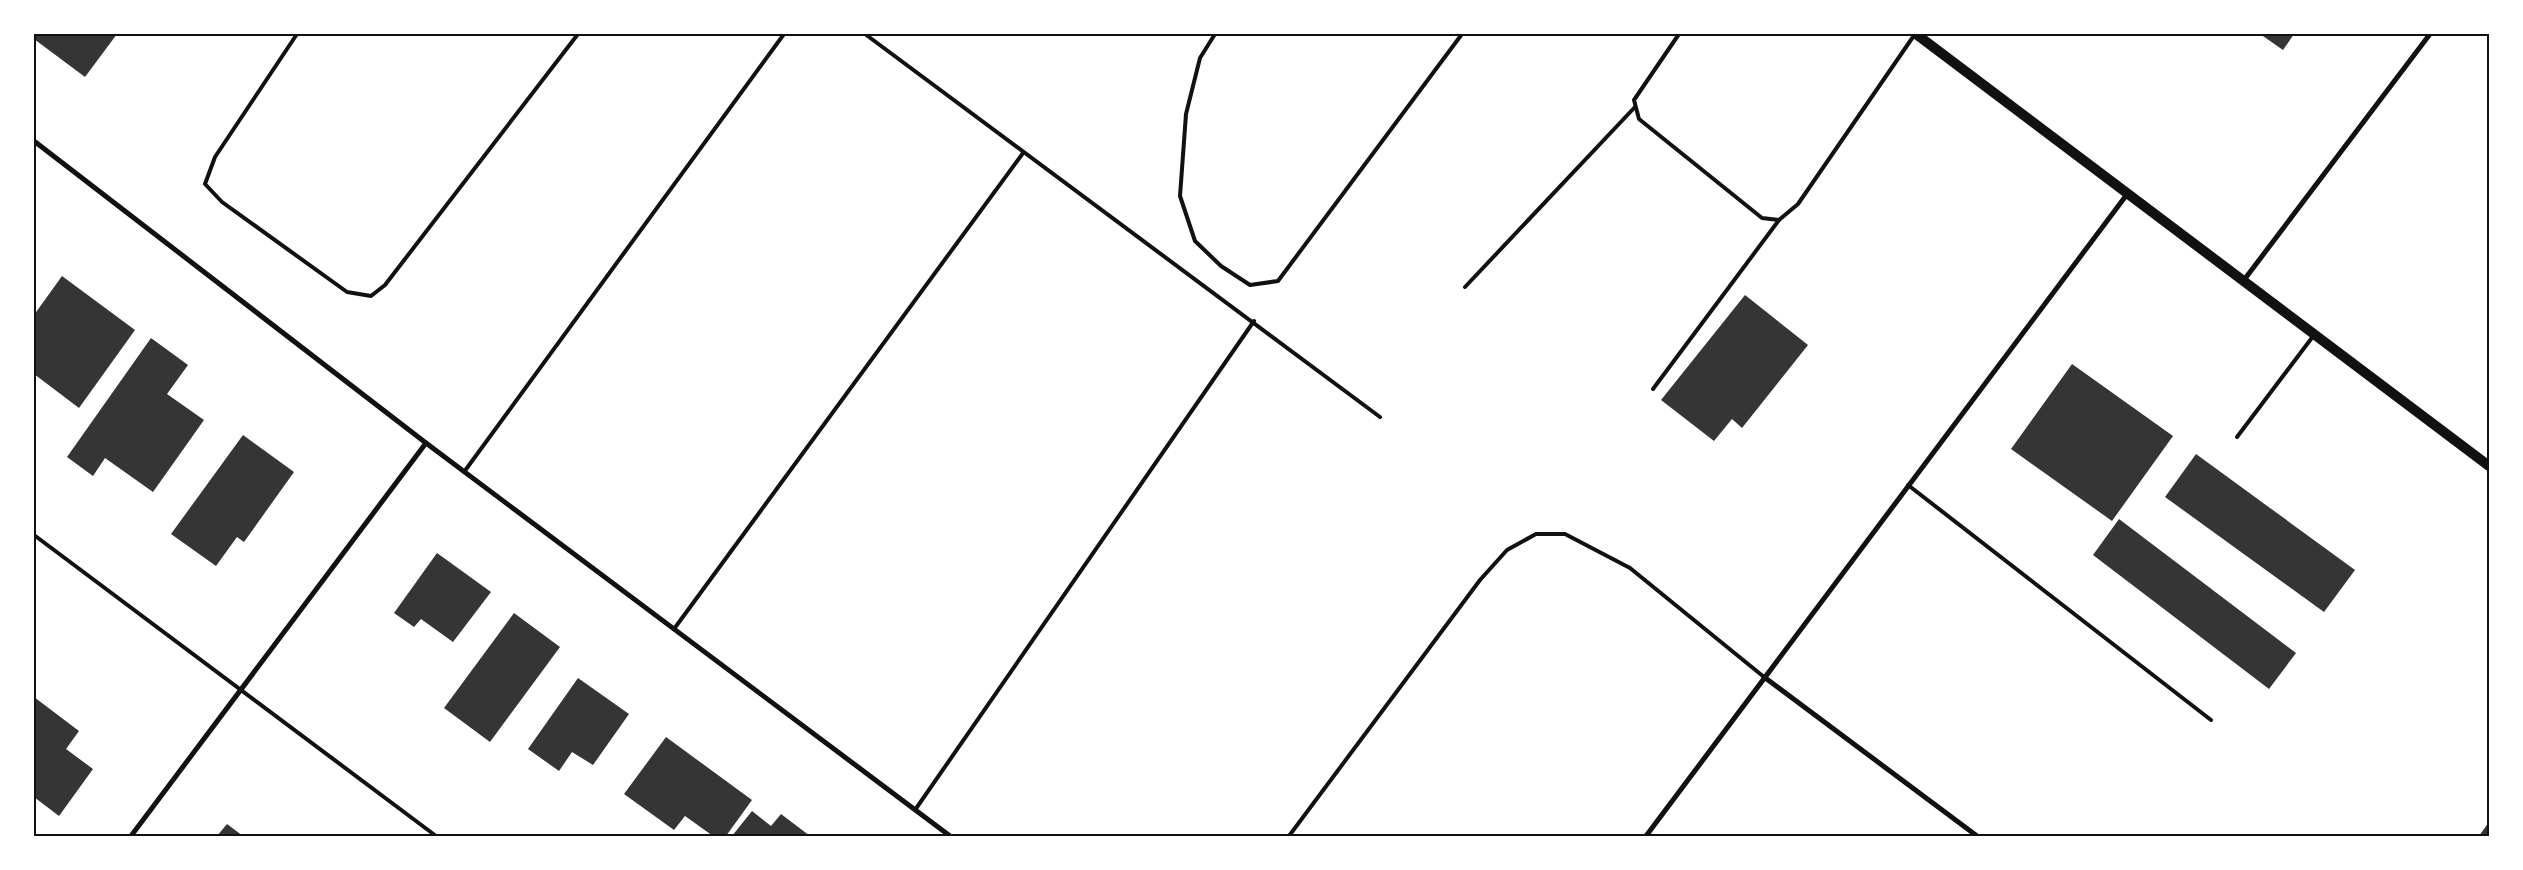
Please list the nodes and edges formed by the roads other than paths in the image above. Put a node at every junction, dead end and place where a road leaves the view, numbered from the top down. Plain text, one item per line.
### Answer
1 (297, 34) edge
2 (578, 34) edge
3 (784, 34) edge
4 (865, 34) edge
5 (1214, 34) edge
6 (1462, 34) edge
7 (1679, 34) edge
8 (1916, 34) edge
9 (2430, 34) edge
10 (1635, 107) junction
11 (34, 141) edge
12 (1023, 153) junction
13 (2128, 193) junction
14 (1779, 220) junction
15 (2244, 280) junction
16 (1465, 287) dead end
17 (1254, 322) junction
18 (2315, 334) junction
19 (1653, 389) dead end
20 (1380, 417) dead end
21 (2237, 437) dead end
22 (426, 443) junction
23 (2489, 466) edge
24 (464, 472) junction
25 (1908, 485) junction
26 (34, 535) edge
27 (674, 630) junction
28 (1764, 677) junction
29 (240, 689) junction
30 (2212, 720) dead end
31 (916, 810) junction
32 (130, 836) edge
33 (436, 836) edge
34 (950, 836) edge
35 (1289, 836) edge
36 (1646, 836) edge
37 (1977, 836) edge

1 - 2 lane
3 - 24 lane
4 - 12 lane
5 - 6 lane
7 - 10 lane
8 - 13 main road
8 - 14 lane
9 - 15 street
10 - 14 lane
10 - 16 lane
11 - 22 street
12 - 17 lane
12 - 27 lane
13 - 15 main road
13 - 25 street
14 - 19 lane
15 - 18 main road
17 - 20 lane
17 - 31 lane
18 - 21 lane
18 - 23 main road
22 - 24 street
22 - 29 street
24 - 27 street
25 - 28 street
25 - 30 lane
26 - 29 lane
27 - 31 street
28 - 35 lane
28 - 36 street
28 - 37 street
29 - 32 street
29 - 33 lane
31 - 34 street

